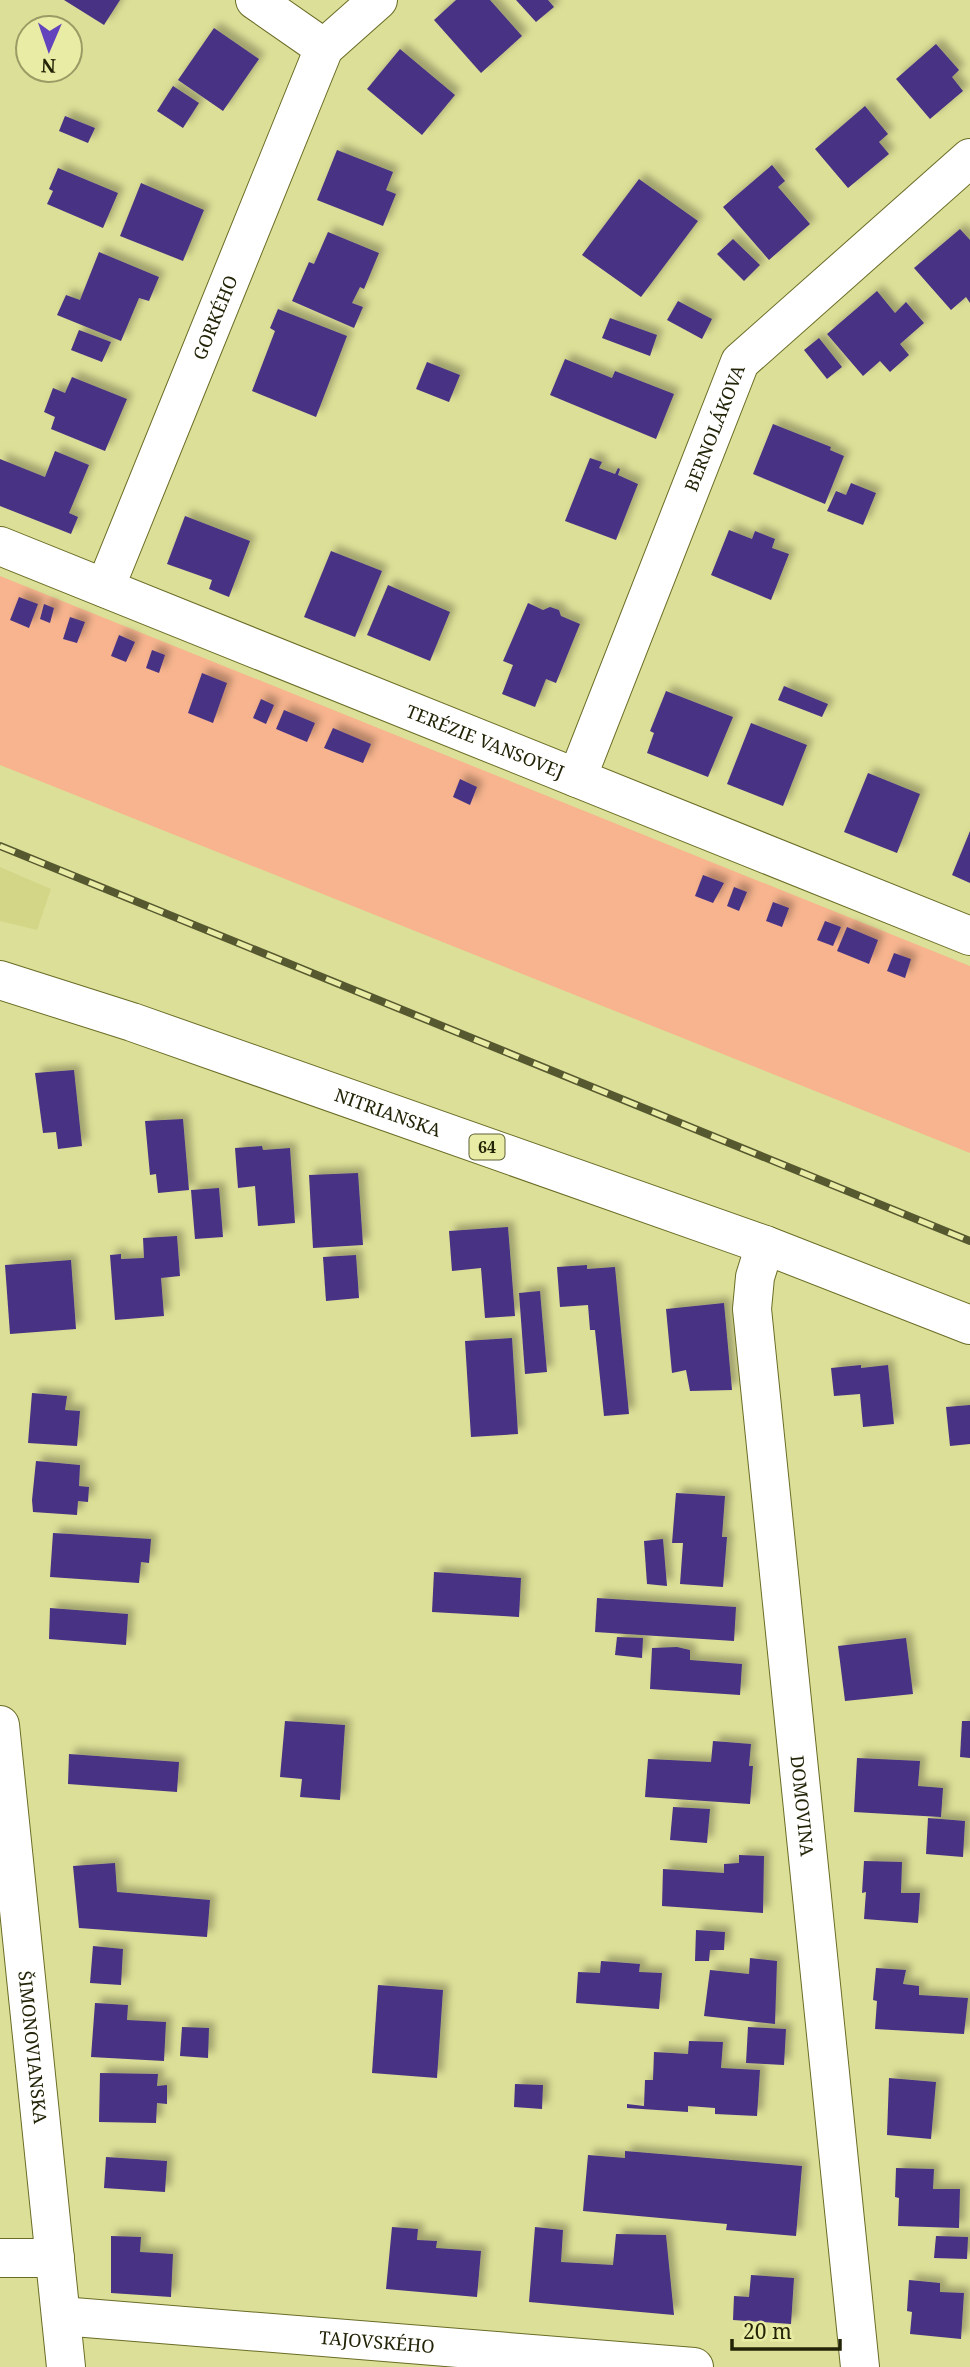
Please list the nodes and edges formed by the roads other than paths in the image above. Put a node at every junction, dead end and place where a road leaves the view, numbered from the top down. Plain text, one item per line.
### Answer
1 (256, 0) edge
2 (378, 0) edge
3 (324, 48) junction
4 (970, 158) edge
5 (0, 546) edge
6 (105, 588) junction
7 (577, 778) junction
8 (970, 936) edge
9 (0, 980) edge
10 (765, 1245) junction
11 (970, 1325) edge
12 (0, 1726) edge
13 (0, 2258) edge
14 (55, 2259) junction
15 (61, 2316) junction
16 (607, 2363) edge
17 (66, 2367) edge
18 (694, 2367) edge
19 (860, 2367) edge

1 - 3 street
2 - 3 street, GORKÉHO
3 - 6 street, GORKÉHO
4 - 7 street, BERNOLÁKOVA
5 - 6 street, TERÉZIE VANSOVEJ
6 - 7 street, TERÉZIE VANSOVEJ
7 - 8 street, TERÉZIE VANSOVEJ
9 - 10 street, NITRIANSKA / 64
10 - 11 street, NITRIANSKA / 64
10 - 19 street, DOMOVINA
12 - 14 street, ŠIMONOVIANSKA
13 - 14 street
14 - 15 street, ŠIMONOVIANSKA
15 - 16 street, TAJOVSKÉHO
15 - 17 street, ŠIMONOVIANSKA
16 - 18 street, TAJOVSKÉHO

